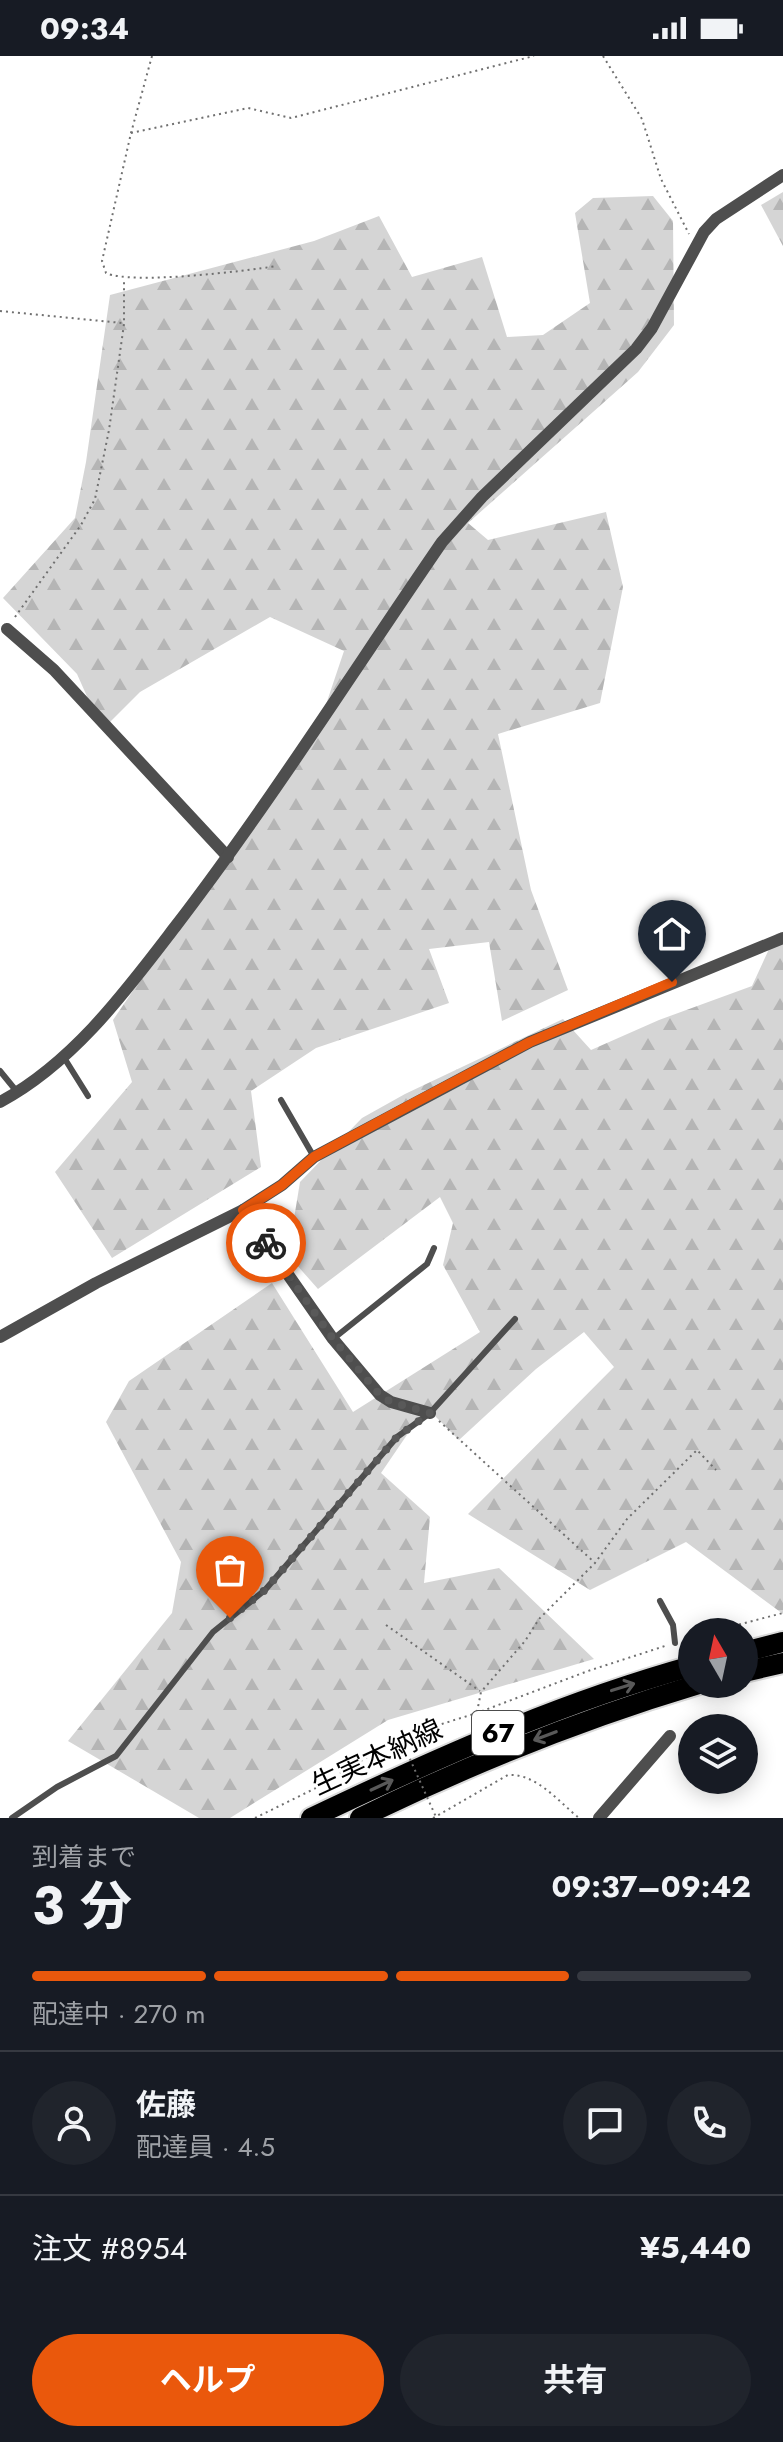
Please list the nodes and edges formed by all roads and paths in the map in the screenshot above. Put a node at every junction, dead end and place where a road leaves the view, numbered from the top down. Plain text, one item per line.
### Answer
1 (152, 56) edge
2 (534, 56) edge
3 (603, 56) edge
4 (131, 133) junction
5 (783, 175) edge
6 (696, 247) junction
7 (277, 266) dead end
8 (124, 277) junction
9 (0, 311) edge
10 (124, 324) junction
11 (3, 633) edge
12 (228, 857) junction
13 (783, 938) edge
14 (63, 1056) junction
15 (0, 1071) edge
16 (18, 1093) junction
17 (88, 1096) dead end
18 (281, 1100) dead end
19 (0, 1102) edge
20 (314, 1157) junction
21 (243, 1210) junction
22 (434, 1248) dead end
23 (515, 1319) dead end
24 (0, 1337) edge
25 (333, 1339) junction
26 (430, 1413) junction
27 (716, 1470) dead end
28 (595, 1563) junction
29 (660, 1601) dead end
30 (783, 1613) edge
31 (758, 1620) edge
32 (386, 1625) dead end
33 (783, 1642) edge
34 (675, 1643) joint
35 (758, 1648) edge
36 (783, 1663) edge
37 (758, 1669) edge
38 (678, 1670) edge
39 (678, 1690) edge
40 (481, 1692) junction
41 (477, 1713) junction
42 (670, 1736) dead end
43 (400, 1737) junction
44 (434, 1817) edge
45 (12, 1818) edge
46 (255, 1818) edge
47 (311, 1818) edge
48 (360, 1818) edge
49 (579, 1818) edge
50 (599, 1818) edge

1 - 4 path
2 - 4 path
3 - 6 path
4 - 8 path
5 - 6 street
6 - 12 street
7 - 8 path
8 - 10 path
9 - 10 path
10 - 11 path
11 - 12 street
12 - 14 street
13 - 20 street
14 - 16 street
14 - 17 lane
15 - 16 lane
16 - 19 street
18 - 20 lane
20 - 21 street
21 - 24 street
21 - 25 street
22 - 25 lane
23 - 26 lane
25 - 26 street
26 - 28 path
26 - 45 lane
27 - 28 path
28 - 40 path
29 - 34 lane
30 - 31 path
32 - 40 path
33 - 35 main road
34 - 41 path
36 - 37 main road
47 -> 38 main road, 生実本納線 / 67
39 -> 48 main road, 生実本納線 / 67
40 - 41 path
41 - 43 path
42 - 50 street
43 - 44 path, bridge
43 - 46 path
44 - 49 path

